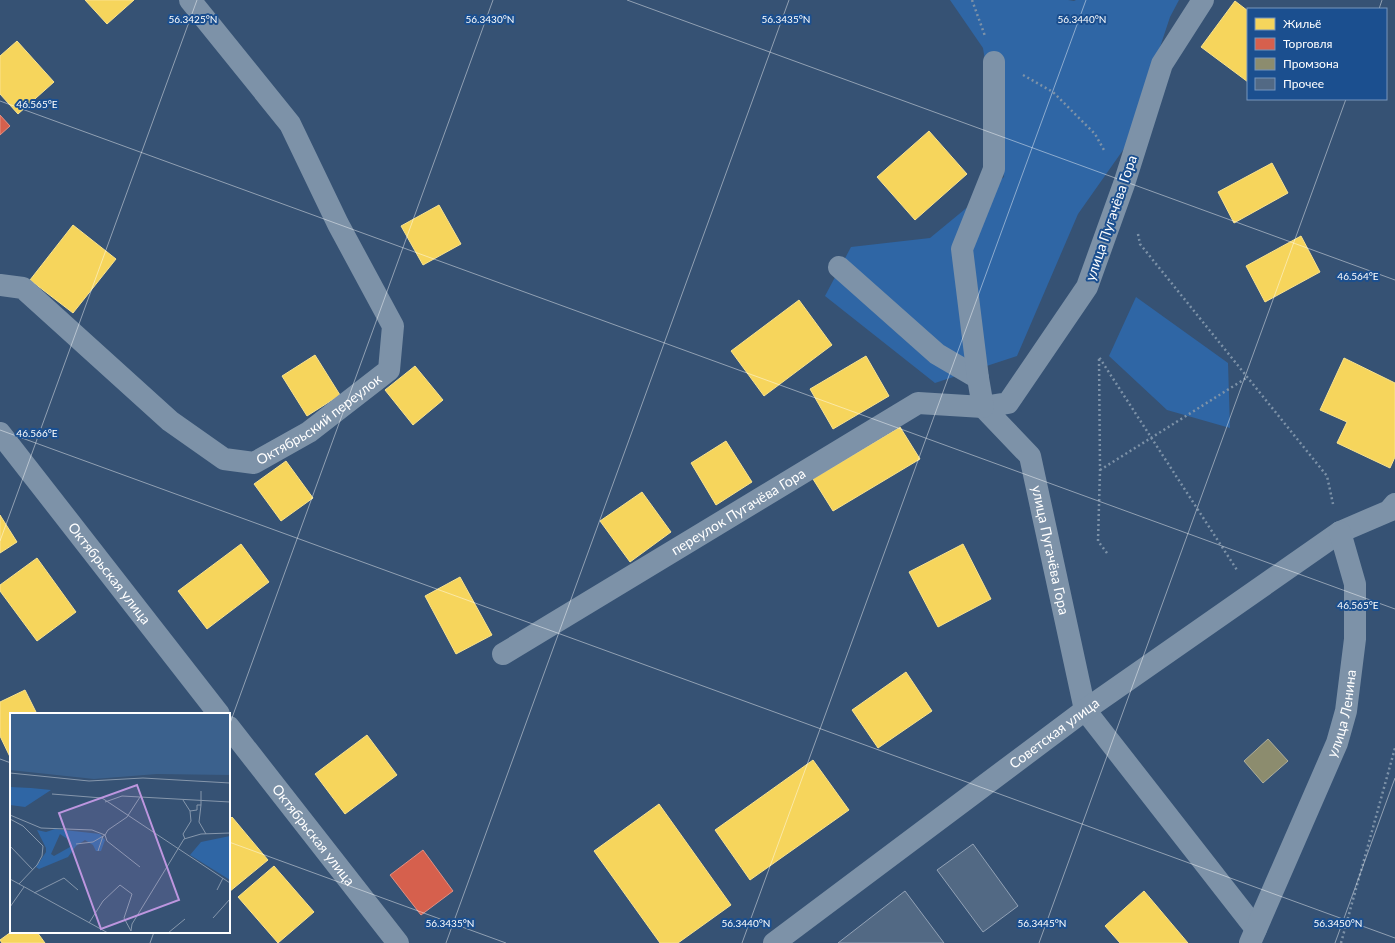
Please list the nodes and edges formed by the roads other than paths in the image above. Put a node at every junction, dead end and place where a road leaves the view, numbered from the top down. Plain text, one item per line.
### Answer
1 (190, 0) edge
2 (1203, 0) edge
3 (994, 62) road end
4 (839, 267) dead end
5 (0, 284) edge
6 (978, 378) junction
7 (983, 407) junction
8 (0, 434) edge
9 (1395, 504) edge
10 (1340, 532) junction
11 (503, 654) dead end
12 (1085, 710) junction
13 (218, 713) edge
14 (230, 728) edge
15 (1253, 936) edge
16 (398, 943) edge
17 (774, 943) edge

1 - 5 street, Октябрьский переулок
2 - 7 street, улица Пугачёва Гора
3 - 6 street
4 - 6 street
6 - 7 street
7 - 11 street, переулок Пугачёва Гора
7 - 12 street, улица Пугачёва Гора
8 - 13 street, Октябрьская улица
9 - 10 street
10 - 12 street, Советская улица
10 - 15 street, улица Ленина
12 - 15 street
12 - 17 street, Советская улица
14 - 16 street, Октябрьская улица

